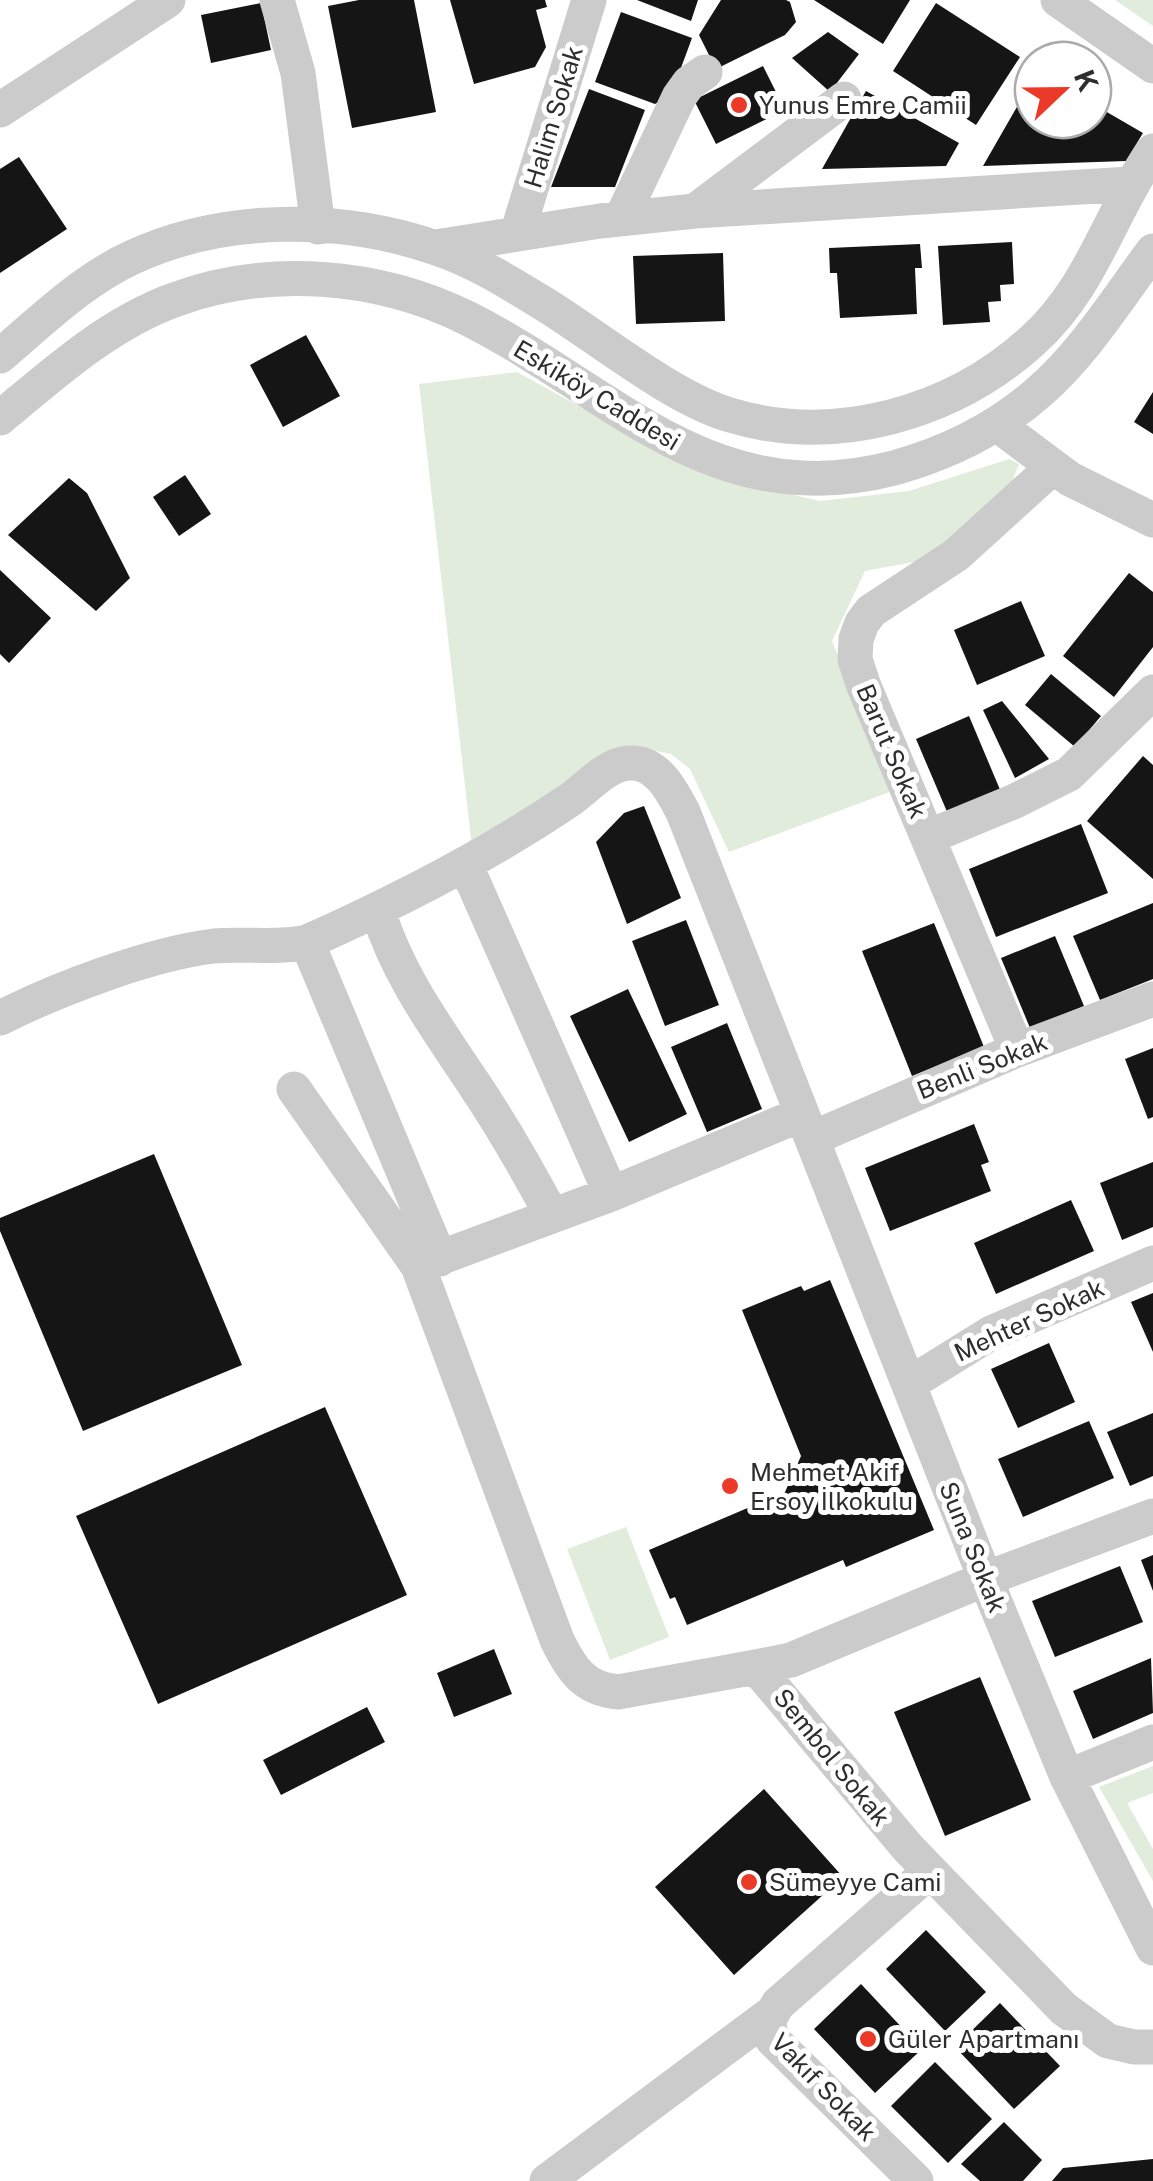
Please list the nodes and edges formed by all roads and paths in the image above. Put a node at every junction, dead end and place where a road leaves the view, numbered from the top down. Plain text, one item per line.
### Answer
1 (168, 0) edge
2 (277, 0) edge
3 (589, 0) edge
4 (1058, 0) edge
5 (1153, 66) edge
6 (705, 72) dead end
7 (844, 99) dead end
8 (0, 110) edge
9 (1153, 151) edge
10 (1130, 184) junction
11 (695, 211) junction
12 (622, 219) junction
13 (318, 227) junction
14 (517, 234) junction
15 (435, 247) junction
16 (1153, 251) edge
17 (0, 356) edge
18 (0, 418) edge
19 (998, 425) junction
20 (1053, 467) junction
21 (1153, 520) edge
22 (1153, 692) edge
23 (928, 837) junction
24 (466, 866) junction
25 (378, 911) junction
26 (307, 942) junction
27 (1153, 999) edge
28 (0, 1018) edge
29 (1017, 1050) junction
30 (294, 1089) dead end
31 (808, 1126) junction
32 (611, 1194) junction
33 (552, 1216) junction
34 (429, 1263) junction
35 (1153, 1263) edge
36 (908, 1384) junction
37 (1153, 1516) edge
38 (985, 1579) junction
39 (756, 1667) junction
40 (1153, 1742) edge
41 (1066, 1777) junction
42 (930, 1871) junction
43 (1153, 1948) edge
44 (772, 2012) junction
45 (1153, 2046) edge
46 (547, 2181) edge
47 (916, 2181) edge

1 - 8 street
2 - 13 street
3 - 14 street, Halim Sokak
4 - 5 street
6 - 12 street
7 - 11 street
9 - 10 street
10 - 11 street
10 - 15 street
11 - 12 street
12 - 14 street
13 - 15 street
13 - 17 street
14 - 15 street
16 - 19 street, Eskiköy Caddesi
18 - 19 street, Eskiköy Caddesi
19 - 20 street
20 - 21 street
20 - 23 street, Barut Sokak
22 - 23 street
23 - 29 street, Barut Sokak
24 - 25 street, Suna Sokak
24 - 31 street, Suna Sokak
24 - 32 street
25 - 26 street, Suna Sokak
25 - 33 street
26 - 28 street
26 - 34 street
27 - 29 street, Benli Sokak
29 - 31 street, Benli Sokak
30 - 34 street
31 - 32 street, Benli Sokak
31 - 36 street, Suna Sokak
32 - 33 street, Benli Sokak
33 - 34 street, Benli Sokak
34 - 39 street, Sembol Sokak
35 - 36 street, Mehter Sokak
36 - 38 street, Suna Sokak
37 - 38 street
38 - 39 street
38 - 41 street, Suna Sokak
39 - 42 street, Sembol Sokak
40 - 41 street
41 - 43 street, Suna Sokak
42 - 44 street, Vakıf Sokak
42 - 45 street, Sembol Sokak
44 - 46 street
44 - 47 street, Vakıf Sokak

